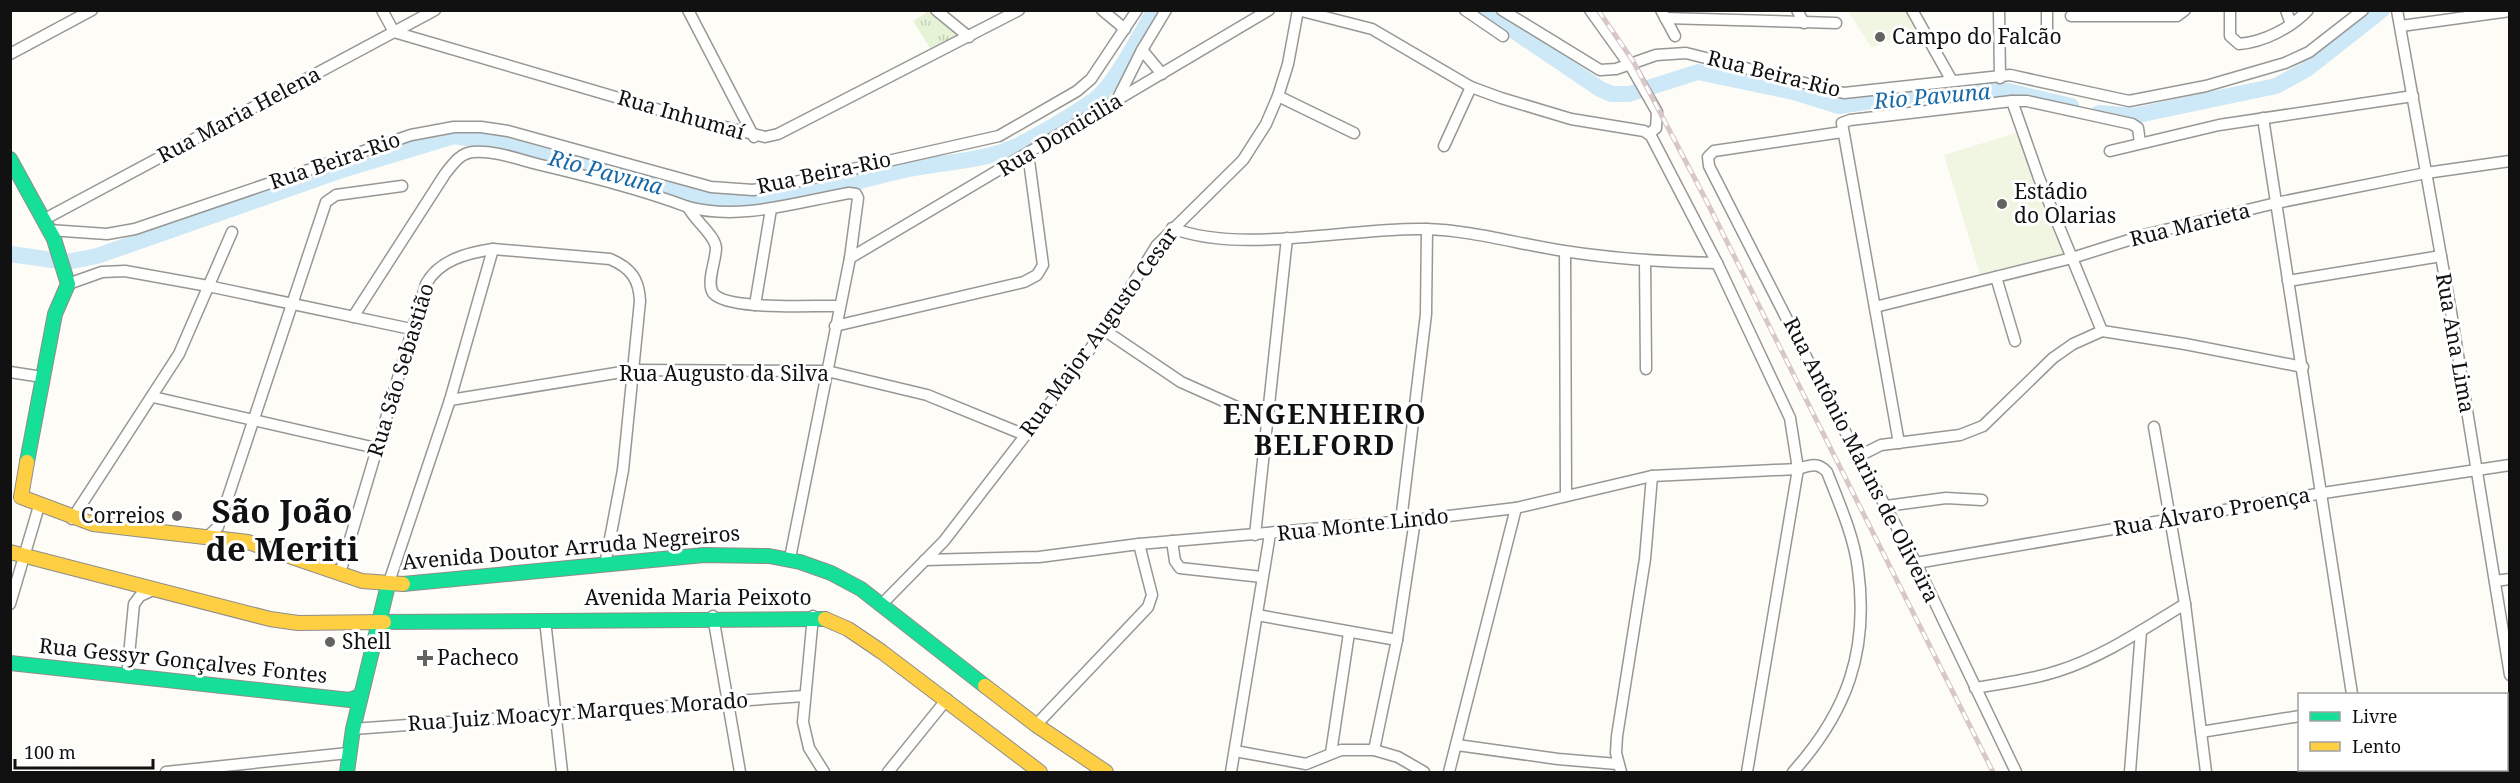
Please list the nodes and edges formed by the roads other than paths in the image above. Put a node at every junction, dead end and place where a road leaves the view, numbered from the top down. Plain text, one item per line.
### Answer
1 (92, 10) edge
2 (382, 10) edge
3 (435, 10) edge
4 (688, 10) edge
5 (936, 10) edge
6 (1019, 10) edge
7 (1102, 10) edge
8 (1137, 10) edge
9 (1166, 10) edge
10 (1269, 10) edge
11 (1298, 10) edge
12 (1465, 10) edge
13 (1502, 10) edge
14 (1590, 10) edge
15 (1797, 10) edge
16 (1912, 10) edge
17 (1999, 10) edge
18 (2047, 10) edge
19 (2186, 10) edge
20 (2230, 10) edge
21 (2286, 10) edge
22 (2308, 10) edge
23 (2363, 10) edge
24 (2397, 10) edge
25 (2510, 11) edge
26 (2092, 13) edge
27 (2142, 13) edge
28 (1663, 14) edge
29 (1731, 15) edge
30 (2071, 16) dead end
31 (1804, 23) junction
32 (1836, 23) dead end
33 (2291, 24) junction
34 (2401, 27) junction
35 (1125, 29) junction
36 (394, 32) junction
37 (2047, 34) dead end
38 (1503, 36) dead end
39 (1675, 36) dead end
40 (969, 37) junction
41 (1142, 50) junction
42 (10, 54) edge
43 (1629, 63) junction
44 (1162, 74) junction
45 (2000, 78) junction
46 (1952, 81) junction
47 (1471, 87) junction
48 (1278, 96) junction
49 (2413, 96) junction
50 (2012, 101) junction
51 (1116, 102) junction
52 (2263, 118) junction
53 (1842, 128) junction
54 (1354, 133) dead end
55 (1650, 135) junction
56 (754, 136) junction
57 (2140, 143) junction
58 (1444, 146) dead end
59 (2110, 151) dead end
60 (1028, 153) junction
61 (10, 159) edge
62 (2510, 161) edge
63 (2426, 173) junction
64 (402, 186) dead end
65 (2276, 203) junction
66 (688, 207) junction
67 (771, 209) junction
68 (1172, 228) junction
69 (49, 229) junction
70 (1426, 229) junction
71 (232, 232) dead end
72 (1287, 238) junction
73 (493, 249) junction
74 (1565, 252) junction
75 (2440, 256) junction
76 (850, 258) junction
77 (2072, 258) junction
78 (1645, 260) junction
79 (1718, 263) junction
80 (1996, 277) junction
81 (68, 281) junction
82 (2288, 281) junction
83 (208, 286) junction
84 (291, 304) junction
85 (755, 305) junction
86 (839, 306) junction
87 (1875, 307) junction
88 (353, 317) junction
89 (835, 326) junction
90 (411, 329) junction
91 (1104, 330) junction
92 (2102, 331) junction
93 (2015, 340) dead end
94 (2302, 367) junction
95 (1646, 369) dead end
96 (634, 370) junction
97 (827, 371) junction
98 (10, 372) edge
99 (42, 377) junction
100 (153, 398) junction
101 (450, 400) junction
102 (254, 420) junction
103 (1266, 420) junction
104 (2154, 427) dead end
105 (1025, 435) junction
106 (1899, 443) junction
107 (376, 448) junction
108 (1859, 456) junction
109 (2510, 465) edge
110 (1798, 469) junction
111 (2477, 470) junction
112 (1652, 476) junction
113 (2323, 493) junction
114 (1566, 496) junction
115 (1982, 500) dead end
116 (39, 506) junction
117 (1886, 506) junction
118 (1516, 508) junction
119 (72, 519) junction
120 (2172, 519) junction
121 (1415, 520) junction
122 (1401, 521) junction
123 (216, 533) junction
124 (1270, 534) junction
125 (1255, 535) junction
126 (1172, 541) junction
127 (1139, 544) junction
128 (17, 554) edge
129 (790, 558) junction
130 (925, 560) junction
131 (1916, 563) junction
132 (605, 564) junction
133 (340, 573) junction
134 (1262, 577) junction
135 (2510, 579) edge
136 (2495, 581) junction
137 (388, 585) junction
138 (153, 590) junction
139 (10, 604) edge
140 (881, 604) junction
141 (2185, 604) junction
142 (1257, 615) junction
143 (713, 616) junction
144 (813, 616) junction
145 (545, 620) junction
146 (379, 623) junction
147 (2140, 631) junction
148 (1349, 633) junction
149 (1397, 640) junction
150 (10, 663) edge
151 (2510, 675) edge
152 (127, 676) junction
153 (1976, 688) junction
154 (2352, 693) edge
155 (804, 696) junction
156 (947, 699) junction
157 (728, 700) junction
158 (356, 702) junction
159 (556, 713) junction
160 (2298, 716) edge
161 (1036, 725) junction
162 (352, 729) junction
163 (2201, 732) junction
164 (1457, 745) junction
165 (1374, 750) junction
166 (1235, 751) junction
167 (348, 753) junction
168 (1330, 753) junction
169 (1306, 768) edge
170 (1619, 768) edge
171 (166, 772) edge
172 (346, 772) edge
173 (562, 772) edge
174 (740, 772) edge
175 (824, 772) edge
176 (888, 772) edge
177 (1040, 772) edge
178 (1106, 772) edge
179 (1232, 772) edge
180 (1424, 772) edge
181 (1449, 772) edge
182 (1747, 772) edge
183 (1793, 772) edge
184 (2016, 772) edge
185 (2130, 772) edge
186 (2205, 772) edge

1 - 42 street
2 - 36 street
3 - 36 street, Rua Maria Helena
4 - 56 street
5 - 40 street
6 - 40 street, Rua Inhumaí
7 - 35 street
8 - 35 street, Rua Beira-Rio
9 - 41 street
10 - 44 street, Rua Domicilia
11 - 47 street
11 - 48 street, Rua Major Augusto Cesar
12 - 38 street
13 - 43 street, Rua Beira-Rio
14 - 43 street
15 - 31 street
16 - 46 street
17 - 45 street
18 - 37 street
19 - 27 street
20 - 33 street
21 - 33 street
22 - 33 street
23 - 45 street, Rua Beira-Rio
24 - 34 street, Rua Ana Lima
25 - 34 street
26 - 27 street
26 - 30 street
28 - 29 street
28 - 39 street
29 - 31 street
31 - 32 street
34 - 49 street, Rua Ana Lima
35 - 69 street, Rua Beira-Rio
36 - 56 street, Rua Inhumaí
36 - 69 street, Rua Maria Helena
40 - 56 street, Rua Inhumaí
41 - 44 street
41 - 51 street
43 - 46 street, Rua Beira-Rio
43 - 55 street
44 - 51 street, Rua Domicilia
45 - 46 street, Rua Beira-Rio
47 - 55 street
47 - 58 street
48 - 54 street
48 - 68 street, Rua Major Augusto Cesar
49 - 52 street
49 - 63 street, Rua Ana Lima
50 - 53 street
50 - 57 street
50 - 77 street
51 - 60 street, Rua Domicilia
52 - 57 street
52 - 65 street
53 - 87 street
53 - 108 street, Rua Antônio Marins de Oliveira
55 - 79 street
57 - 59 street
60 - 76 street, Rua Domicilia
60 - 89 street
61 - 69 main road
62 - 63 street, Rua Marieta
63 - 65 street, Rua Marieta
63 - 75 street, Rua Ana Lima
64 - 84 street
65 - 77 street, Rua Marieta
65 - 82 street
66 - 67 street
66 - 85 street
66 - 88 street
67 - 76 street
67 - 85 street
68 - 72 street
68 - 91 street, Rua Major Augusto Cesar
69 - 81 main road
70 - 72 street
70 - 74 street
70 - 122 street
71 - 83 street
72 - 103 street
73 - 90 street, Rua São Sebastião
73 - 96 street, Rua São Sebastião
73 - 101 street
74 - 78 street
74 - 114 street
75 - 82 street
75 - 111 street, Rua Ana Lima
76 - 86 street
77 - 80 street, Rua Marieta
77 - 92 street
78 - 79 street
78 - 95 street
79 - 110 street
80 - 87 street, Rua Marieta
80 - 93 street
81 - 83 street
81 - 99 main road
82 - 94 street
83 - 84 street
83 - 100 street
84 - 88 street
84 - 102 street
85 - 86 street
86 - 89 street
87 - 106 street
88 - 90 street
89 - 97 street
90 - 107 street, Rua São Sebastião
91 - 103 street
91 - 105 street, Rua Major Augusto Cesar
92 - 94 street
92 - 106 street
94 - 113 street
96 - 97 street, Rua Augusto da Silva
96 - 101 street, Rua Augusto da Silva
96 - 132 street, Rua São Sebastião
97 - 105 street, Rua Augusto da Silva
97 - 129 street
98 - 99 street
99 - 116 main road, Avenida Doutor Arruda Negreiros
100 - 102 street
100 - 119 street
101 - 137 street
102 - 107 street
102 - 123 street
103 - 125 street
104 - 120 street
105 - 130 street, Rua Major Augusto Cesar
106 - 108 street
107 - 133 street, Rua São Sebastião
108 - 117 street, Rua Antônio Marins de Oliveira
109 - 111 street, Rua Álvaro Proença
110 - 112 street, Rua Monte Lindo
110 - 182 street
110 - 183 street, Rua Monte Lindo
111 - 113 street, Rua Álvaro Proença
111 - 136 street, Rua Ana Lima
112 - 114 street, Rua Monte Lindo
112 - 170 street
113 - 120 street, Rua Álvaro Proença
113 - 154 street
114 - 118 street, Rua Monte Lindo
115 - 117 street
116 - 119 main road, Avenida Doutor Arruda Negreiros
116 - 128 street
117 - 131 street, Rua Antônio Marins de Oliveira
118 - 121 street, Rua Monte Lindo
118 - 164 street
119 - 123 main road, Avenida Doutor Arruda Negreiros
120 - 131 street, Rua Álvaro Proença
120 - 141 street
121 - 122 street, Rua Monte Lindo
121 - 149 street
122 - 124 street, Rua Monte Lindo
123 - 133 main road, Avenida Doutor Arruda Negreiros
124 - 125 street, Rua Monte Lindo
124 - 134 street
125 - 126 street, Rua Monte Lindo
126 - 127 street, Rua Monte Lindo
126 - 134 street
127 - 130 street, Rua Monte Lindo
127 - 161 street
128 - 138 main road, Avenida Maria Peixoto
128 - 139 street
129 - 132 main road, Avenida Doutor Arruda Negreiros
129 - 140 main road, Avenida Doutor Arruda Negreiros
130 - 140 street, Rua Major Augusto Cesar
131 - 153 street, Rua Antônio Marins de Oliveira
132 - 137 main road, Avenida Doutor Arruda Negreiros
133 - 137 main road, Avenida Doutor Arruda Negreiros
134 - 142 street
135 - 136 street
136 - 151 street, Rua Ana Lima
137 - 146 main road
138 - 146 main road, Avenida Maria Peixoto
138 - 152 street
140 - 161 main road, Avenida Doutor Arruda Negreiros
141 - 147 street
141 - 163 street
142 - 148 street
142 - 166 street
143 - 144 main road, Avenida Maria Peixoto
143 - 145 main road, Avenida Maria Peixoto
143 - 157 street
144 - 155 street
144 - 156 main road, Avenida Maria Peixoto
145 - 146 main road, Avenida Maria Peixoto
145 - 159 street
146 - 158 main road
147 - 153 street
147 - 185 street
148 - 149 street
148 - 168 street
149 - 165 street
150 - 152 main road, Rua Gessyr Gonçalves Fontes
152 - 158 main road, Rua Gessyr Gonçalves Fontes
153 - 184 street, Rua Antônio Marins de Oliveira
155 - 157 street, Rua Juiz Moacyr Marques Morado
155 - 175 street
156 - 176 street
156 - 177 main road, Avenida Maria Peixoto
157 - 159 street, Rua Juiz Moacyr Marques Morado
157 - 174 street
158 - 162 main road
159 - 162 street, Rua Juiz Moacyr Marques Morado
159 - 173 street
160 - 163 street
161 - 178 main road, Avenida Doutor Arruda Negreiros
162 - 167 main road
163 - 186 street
164 - 170 street
164 - 181 street
165 - 168 street
165 - 180 street
166 - 169 street
166 - 179 street
167 - 171 street
167 - 172 main road
168 - 169 street

